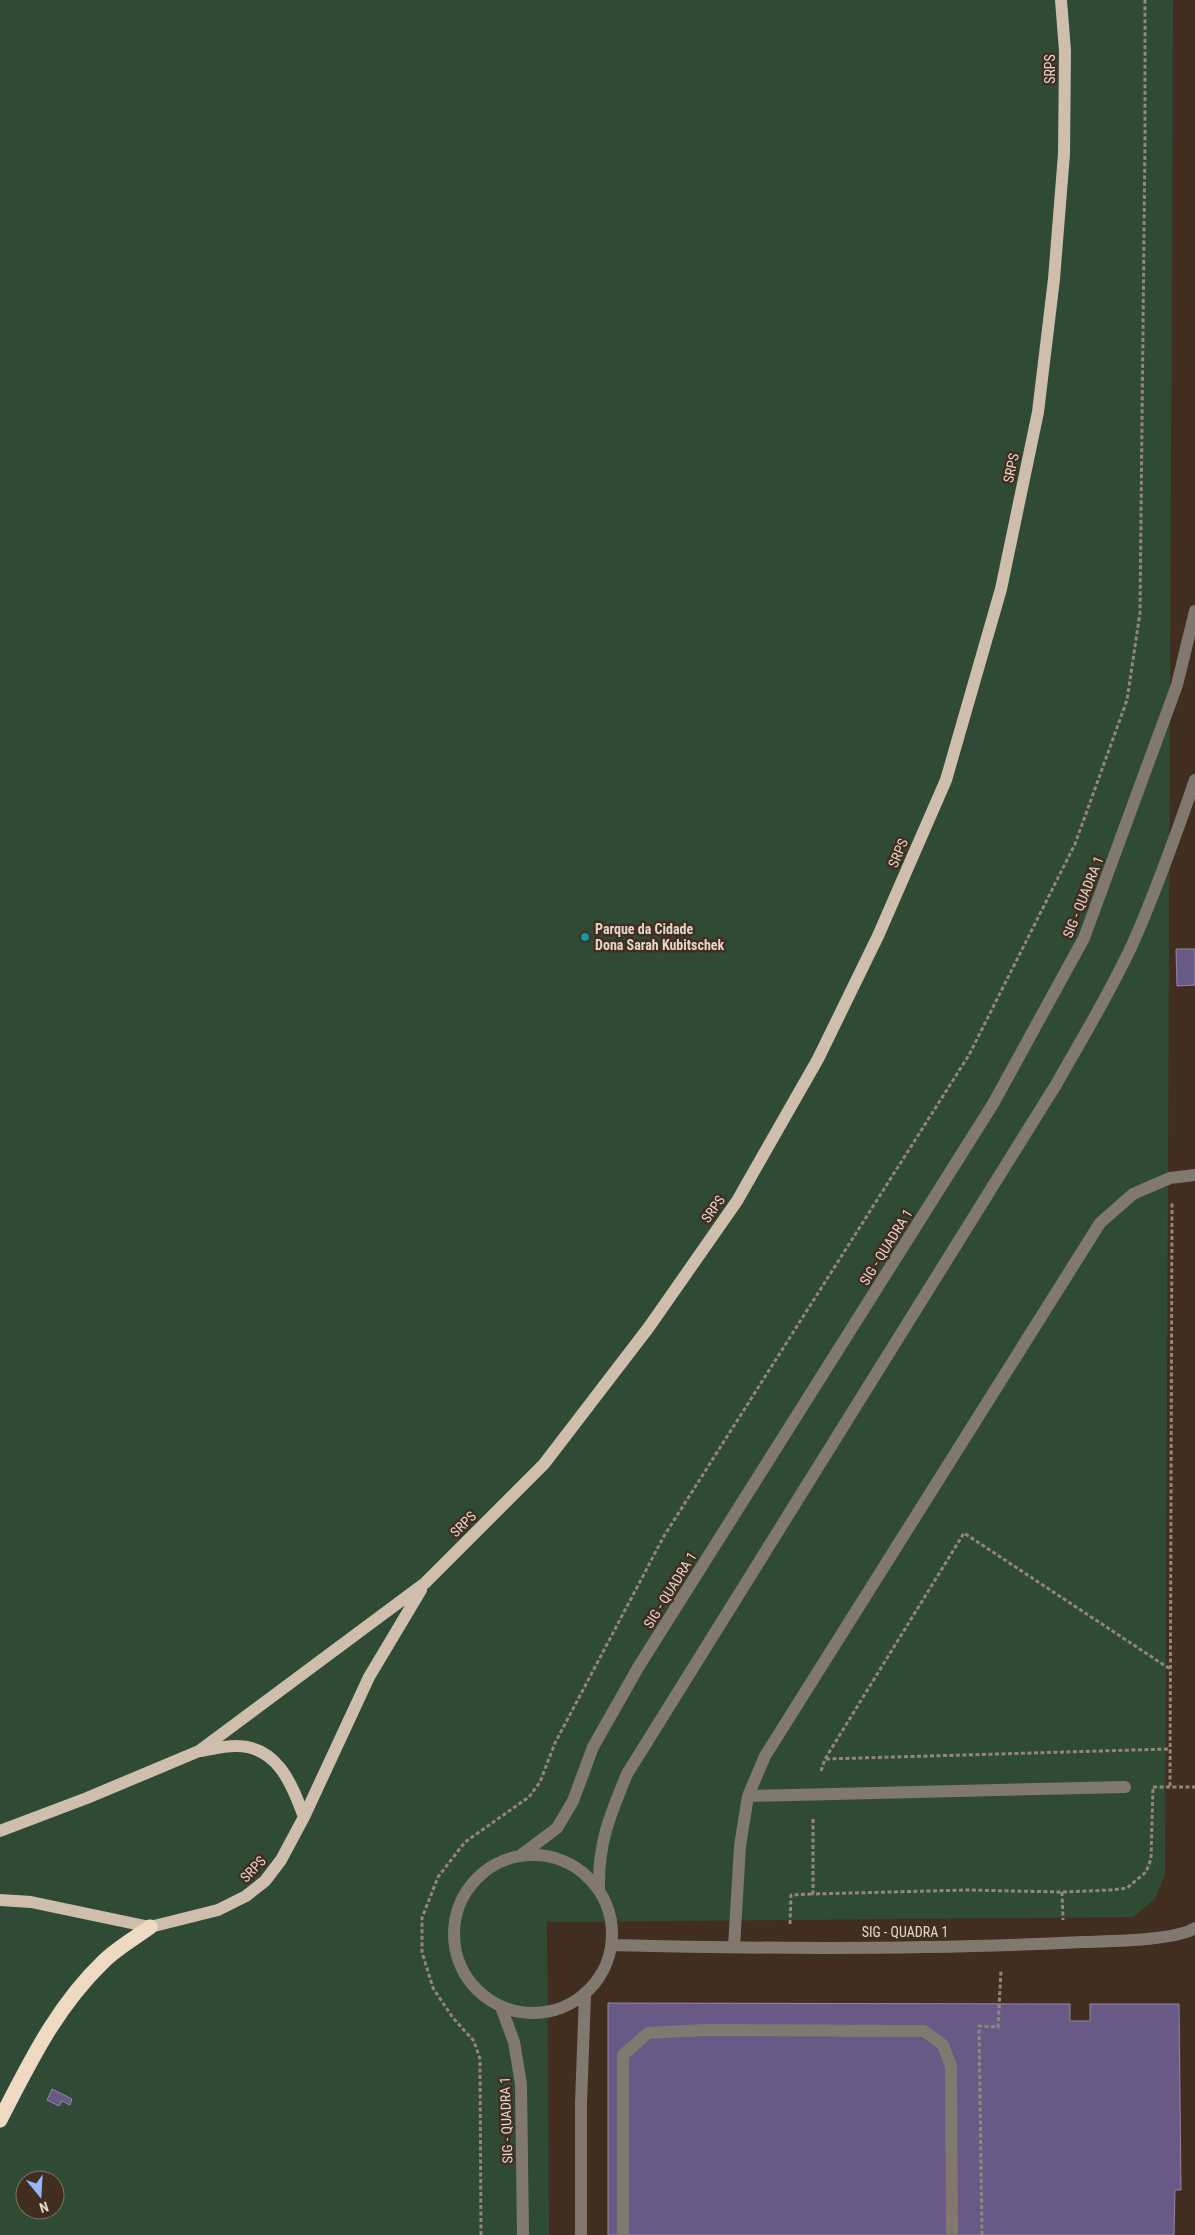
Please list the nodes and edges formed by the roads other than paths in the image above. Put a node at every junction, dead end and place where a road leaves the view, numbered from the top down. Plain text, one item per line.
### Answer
1 (1061, 0) edge
2 (1195, 611) edge
3 (1195, 780) edge
4 (1195, 1175) edge
5 (425, 1583) junction
6 (199, 1751) junction
7 (1125, 1787) road end
8 (748, 1796) junction
9 (304, 1817) junction
10 (0, 1831) edge
11 (521, 1855) junction
12 (599, 1888) junction
13 (0, 1900) edge
14 (150, 1926) junction
15 (1195, 1928) edge
16 (612, 1945) junction
17 (734, 1947) junction
18 (585, 1995) junction
19 (501, 2007) junction
20 (0, 2120) edge
21 (523, 2235) edge
22 (581, 2235) edge
23 (623, 2235) edge
24 (952, 2235) edge

1 - 5 main road, SRPS
2 - 11 street, SIG - QUADRA 1
3 - 12 street
4 - 8 street
5 - 6 main road, SRPS
5 - 9 main road, SRPS
6 - 9 main road
6 - 10 main road, SRPS
7 - 8 street
8 - 17 street
9 - 14 main road, SRPS
11 - 12 street
11 - 19 street
12 - 16 street
13 - 14 main road, SRPS
14 - 20 highway
15 - 17 street, SIG - QUADRA 1
16 - 17 street, SIG - QUADRA 1
16 - 18 street
18 - 19 street
18 - 22 street
19 - 21 street, SIG - QUADRA 1
23 - 24 street

